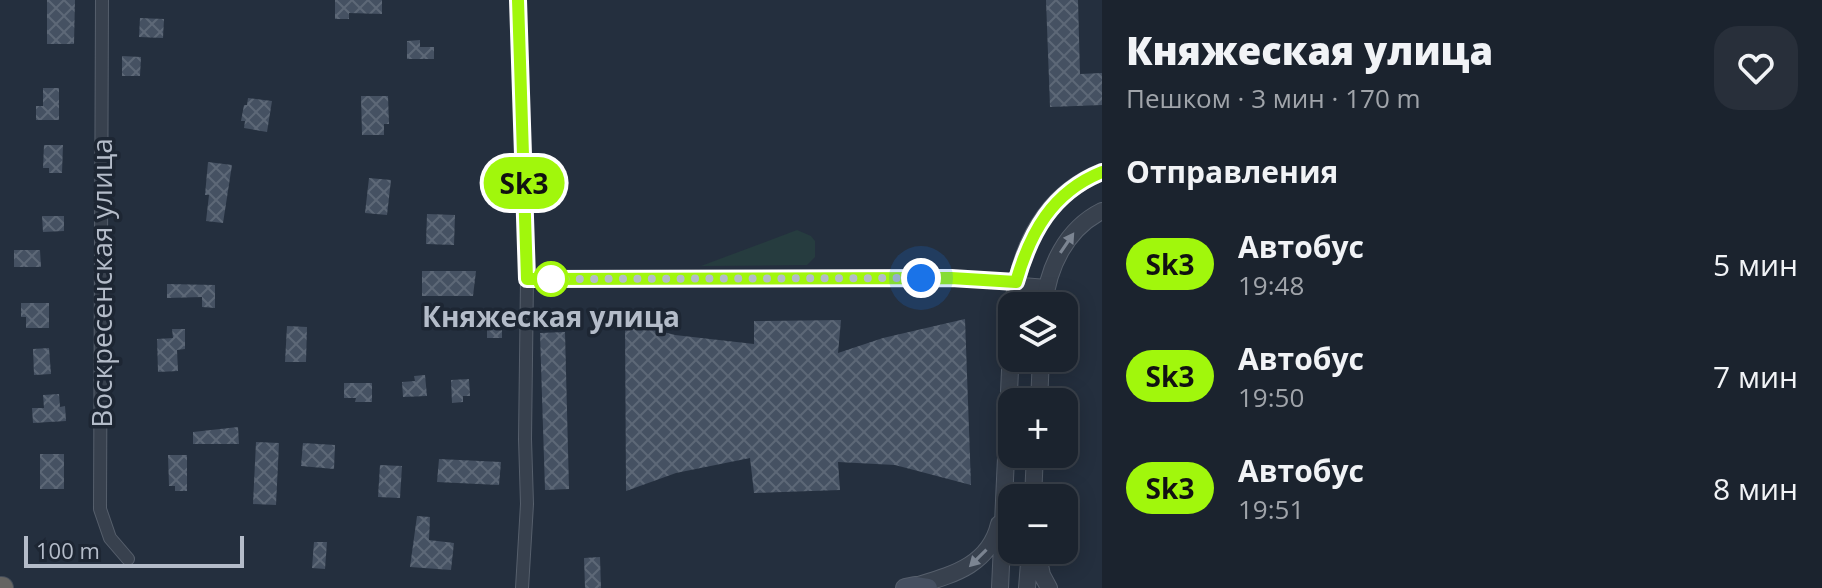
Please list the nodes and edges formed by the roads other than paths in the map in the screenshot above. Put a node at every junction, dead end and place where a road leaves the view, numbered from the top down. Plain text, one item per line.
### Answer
1 (102, 0) edge
2 (518, 0) edge
3 (1102, 172) edge
4 (1102, 211) edge
5 (527, 279) junction
6 (1016, 282) junction
7 (1047, 286) junction
8 (1015, 292) edge
9 (1046, 292) edge
10 (1010, 372) edge
11 (1006, 484) edge
12 (998, 528) edge
13 (128, 559) dead end
14 (1002, 564) edge
15 (1029, 564) edge
16 (1040, 564) edge
17 (916, 587) edge
18 (522, 588) edge
19 (1000, 588) edge
20 (1027, 588) edge
21 (1049, 588) edge

1 - 13 street, Воскресенская улица
2 - 5 street
3 - 6 street
7 -> 4 street
5 - 6 street
5 - 18 street
6 - 7 street
6 - 8 street
7 - 9 street
10 - 11 street
12 -> 17 street
14 - 19 street
15 - 20 street
16 - 21 street

